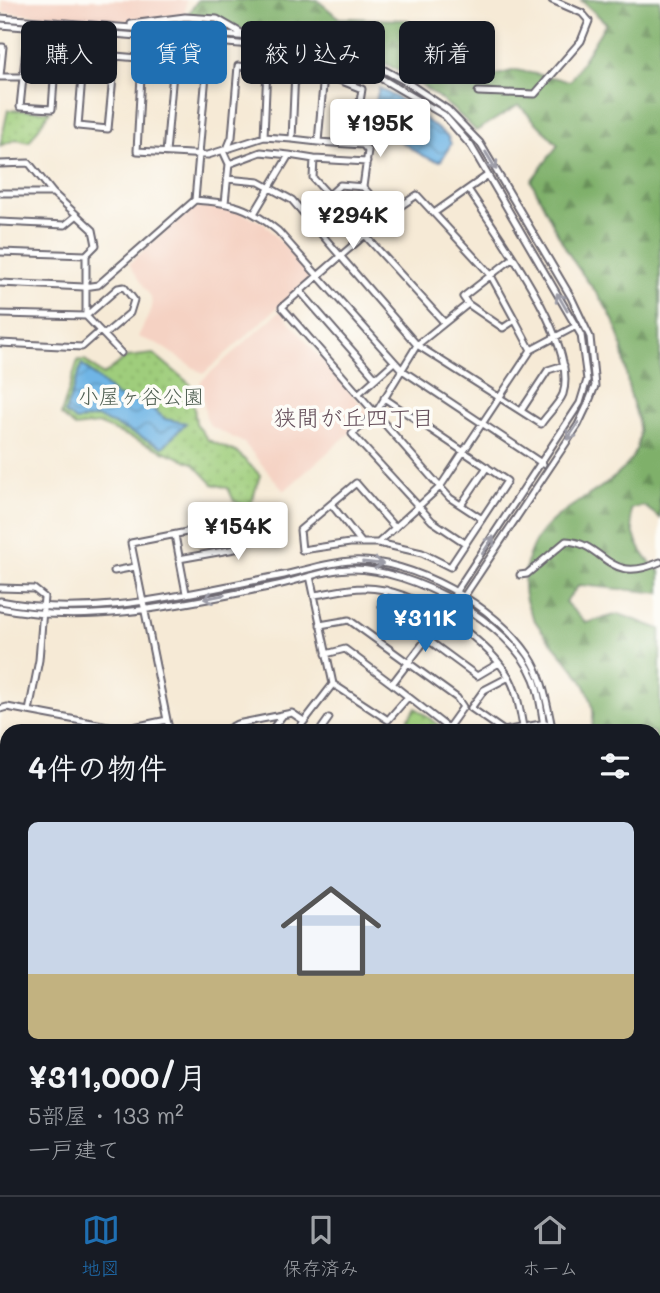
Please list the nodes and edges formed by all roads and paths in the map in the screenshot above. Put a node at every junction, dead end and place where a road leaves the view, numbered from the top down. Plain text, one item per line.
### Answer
1 (552, 0) edge
2 (0, 18) edge
3 (26, 21) edge
4 (0, 25) edge
5 (21, 26) edge
6 (118, 26) joint
7 (131, 27) edge
8 (241, 33) edge
9 (227, 43) edge
10 (0, 47) edge
11 (241, 66) edge
12 (385, 72) edge
13 (0, 76) edge
14 (21, 77) edge
15 (22, 84) edge
16 (54, 84) edge
17 (82, 84) edge
18 (112, 84) edge
19 (141, 84) edge
20 (172, 84) edge
21 (205, 84) edge
22 (266, 84) edge
23 (294, 84) edge
24 (323, 84) edge
25 (349, 84) edge
26 (478, 92) dead end
27 (264, 137) junction
28 (292, 139) junction
29 (318, 142) junction
30 (363, 145) junction
31 (225, 150) junction
32 (166, 153) junction
33 (199, 154) junction
34 (289, 155) junction
35 (314, 159) junction
36 (367, 162) junction
37 (0, 164) edge
38 (229, 164) junction
39 (488, 175) junction
40 (227, 179) junction
41 (270, 187) junction
42 (363, 187) junction
43 (468, 189) junction
44 (0, 193) edge
45 (53, 193) junction
46 (329, 195) junction
47 (195, 200) junction
48 (225, 202) junction
49 (255, 212) junction
50 (434, 214) junction
51 (388, 215) junction
52 (76, 216) junction
53 (0, 222) edge
54 (365, 235) junction
55 (0, 252) edge
56 (86, 255) junction
57 (340, 256) junction
58 (513, 258) junction
59 (490, 274) junction
60 (317, 276) junction
61 (0, 283) edge
62 (84, 287) junction
63 (300, 291) junction
64 (468, 304) junction
65 (0, 314) edge
66 (86, 316) junction
67 (515, 320) junction
68 (443, 321) junction
69 (576, 326) junction
70 (102, 333) junction
71 (556, 336) junction
72 (0, 343) edge
73 (417, 345) junction
74 (531, 350) junction
75 (121, 353) dead end
76 (394, 362) junction
77 (564, 366) junction
78 (402, 370) junction
79 (376, 378) junction
80 (358, 394) junction
81 (500, 397) junction
82 (384, 398) junction
83 (522, 411) junction
84 (375, 414) junction
85 (482, 425) junction
86 (464, 452) junction
87 (542, 463) junction
88 (487, 467) junction
89 (549, 467) junction
90 (440, 487) junction
91 (331, 504) junction
92 (461, 505) junction
93 (418, 507) junction
94 (482, 519) junction
95 (395, 528) junction
96 (175, 535) junction
97 (362, 543) junction
98 (378, 543) junction
99 (465, 543) junction
100 (179, 559) junction
101 (660, 562) edge
102 (135, 567) junction
103 (307, 570) junction
104 (114, 571) dead end
105 (520, 575) dead end
106 (309, 578) junction
107 (0, 588) edge
108 (386, 590) junction
109 (186, 593) junction
110 (455, 593) junction
111 (314, 595) junction
112 (463, 598) junction
113 (0, 601) edge
114 (142, 602) junction
115 (454, 603) junction
116 (0, 608) edge
117 (143, 610) junction
118 (44, 611) junction
119 (443, 617) junction
120 (320, 625) junction
121 (427, 639) junction
122 (326, 654) junction
123 (408, 663) junction
124 (499, 663) junction
125 (509, 677) junction
126 (392, 684) junction
127 (331, 686) junction
128 (408, 697) junction
129 (0, 709) edge
130 (29, 712) junction
131 (284, 714) junction
132 (329, 718) dead end
133 (167, 720) junction
134 (304, 721) junction
135 (550, 722) joint
136 (96, 724) edge
137 (148, 724) edge
138 (168, 724) edge
139 (237, 724) edge
140 (276, 724) edge
141 (302, 724) edge
142 (326, 724) edge
143 (443, 724) edge
144 (451, 724) edge
145 (493, 724) edge
146 (521, 724) edge
147 (543, 724) joint

1 - 26 street
2 - 3 street
4 - 5 street
6 - 7 street
6 - 8 street
9 - 39 street
10 - 13 street
11 - 31 street
12 -> 89 street
13 - 14 street
15 - 16 street
17 - 18 street
19 - 32 street
20 - 32 street
21 - 33 street
22 - 27 street
23 - 28 street
24 - 29 street
25 - 30 street
27 - 28 street
27 - 31 street
28 - 29 street
29 - 30 street
30 - 36 street
31 - 33 street
31 - 38 street
32 - 33 street
33 - 47 street
34 - 35 street
34 - 38 street
34 - 41 street
35 - 36 street
35 - 46 street
36 - 42 street
37 - 45 street
38 - 40 street
39 - 43 street
69 -> 39 street
40 - 41 street
40 - 48 street
41 - 49 street
41 - 57 street
42 - 46 street
42 - 51 street
43 - 50 street
43 - 58 street
44 - 45 street
45 - 52 street
46 - 54 street
47 - 48 street
47 - 62 street
48 - 49 street
49 - 60 street
50 - 51 street
50 - 59 street
51 - 54 street
52 - 53 street
52 - 56 street
54 - 57 street
54 - 68 street
55 - 56 street
56 - 62 street
57 - 60 street
57 - 73 street
58 - 59 street
58 - 71 street
59 - 64 street
59 - 67 street
60 - 63 street
60 - 76 street
61 - 62 street
62 - 66 street
63 - 79 street
63 - 80 street
64 - 67 street
64 - 68 street
65 - 66 street
66 - 70 street
66 - 70 street
67 - 74 street
68 - 73 street
69 - 71 street
69 - 87 street
70 - 72 street
70 - 75 street
71 - 74 street
71 - 77 street
73 - 78 street
73 - 81 street
74 - 81 street
76 - 78 street
76 - 79 street
77 - 83 street
77 - 83 street
78 - 82 street
78 - 85 street
79 - 80 street
80 - 84 street
81 - 83 street
81 - 85 street
82 - 84 street
82 - 86 street
84 - 90 street
84 - 93 street
85 - 86 street
85 - 87 street
86 - 88 street
86 - 90 street
87 - 89 street
110 -> 87 street
88 - 92 street
88 - 94 street
89 - 112 street
90 - 92 street
90 - 93 street
91 - 95 street
91 - 97 street
91 - 97 street
92 - 94 street
93 - 95 street
93 - 99 street
94 - 99 street
95 - 98 street
96 - 100 street
96 - 100 street
96 - 102 street
97 - 98 street
98 - 99 street
100 - 109 street
101 - 105 street
102 - 104 street
102 - 114 street
103 - 106 street
103 - 109 street
103 -> 110 street
106 - 111 street
106 - 115 street
106 -> 117 street
107 - 118 street
108 - 111 street
108 - 119 street
108 - 121 street
109 - 114 street
110 - 112 street
110 - 115 street
111 - 120 street
112 - 115 street
112 - 135 street
113 - 118 street
114 - 117 street
114 - 118 street
115 - 119 street
115 - 147 street
116 - 118 street
117 - 118 street
117 - 133 street
118 - 130 street
119 - 121 street
119 - 124 street
120 - 122 street
120 - 123 street
121 - 123 street
121 - 124 street
122 - 126 street
122 - 127 street
123 - 126 street
123 - 144 street
124 - 125 street
125 - 145 street
125 - 146 street
126 - 128 street
127 - 128 street
127 - 134 street
128 - 143 street
129 - 130 street
130 - 136 street
131 - 134 street
131 - 139 street
131 - 140 street
132 - 142 street
133 - 137 street
133 - 138 street
134 - 141 street
135 - 147 street

